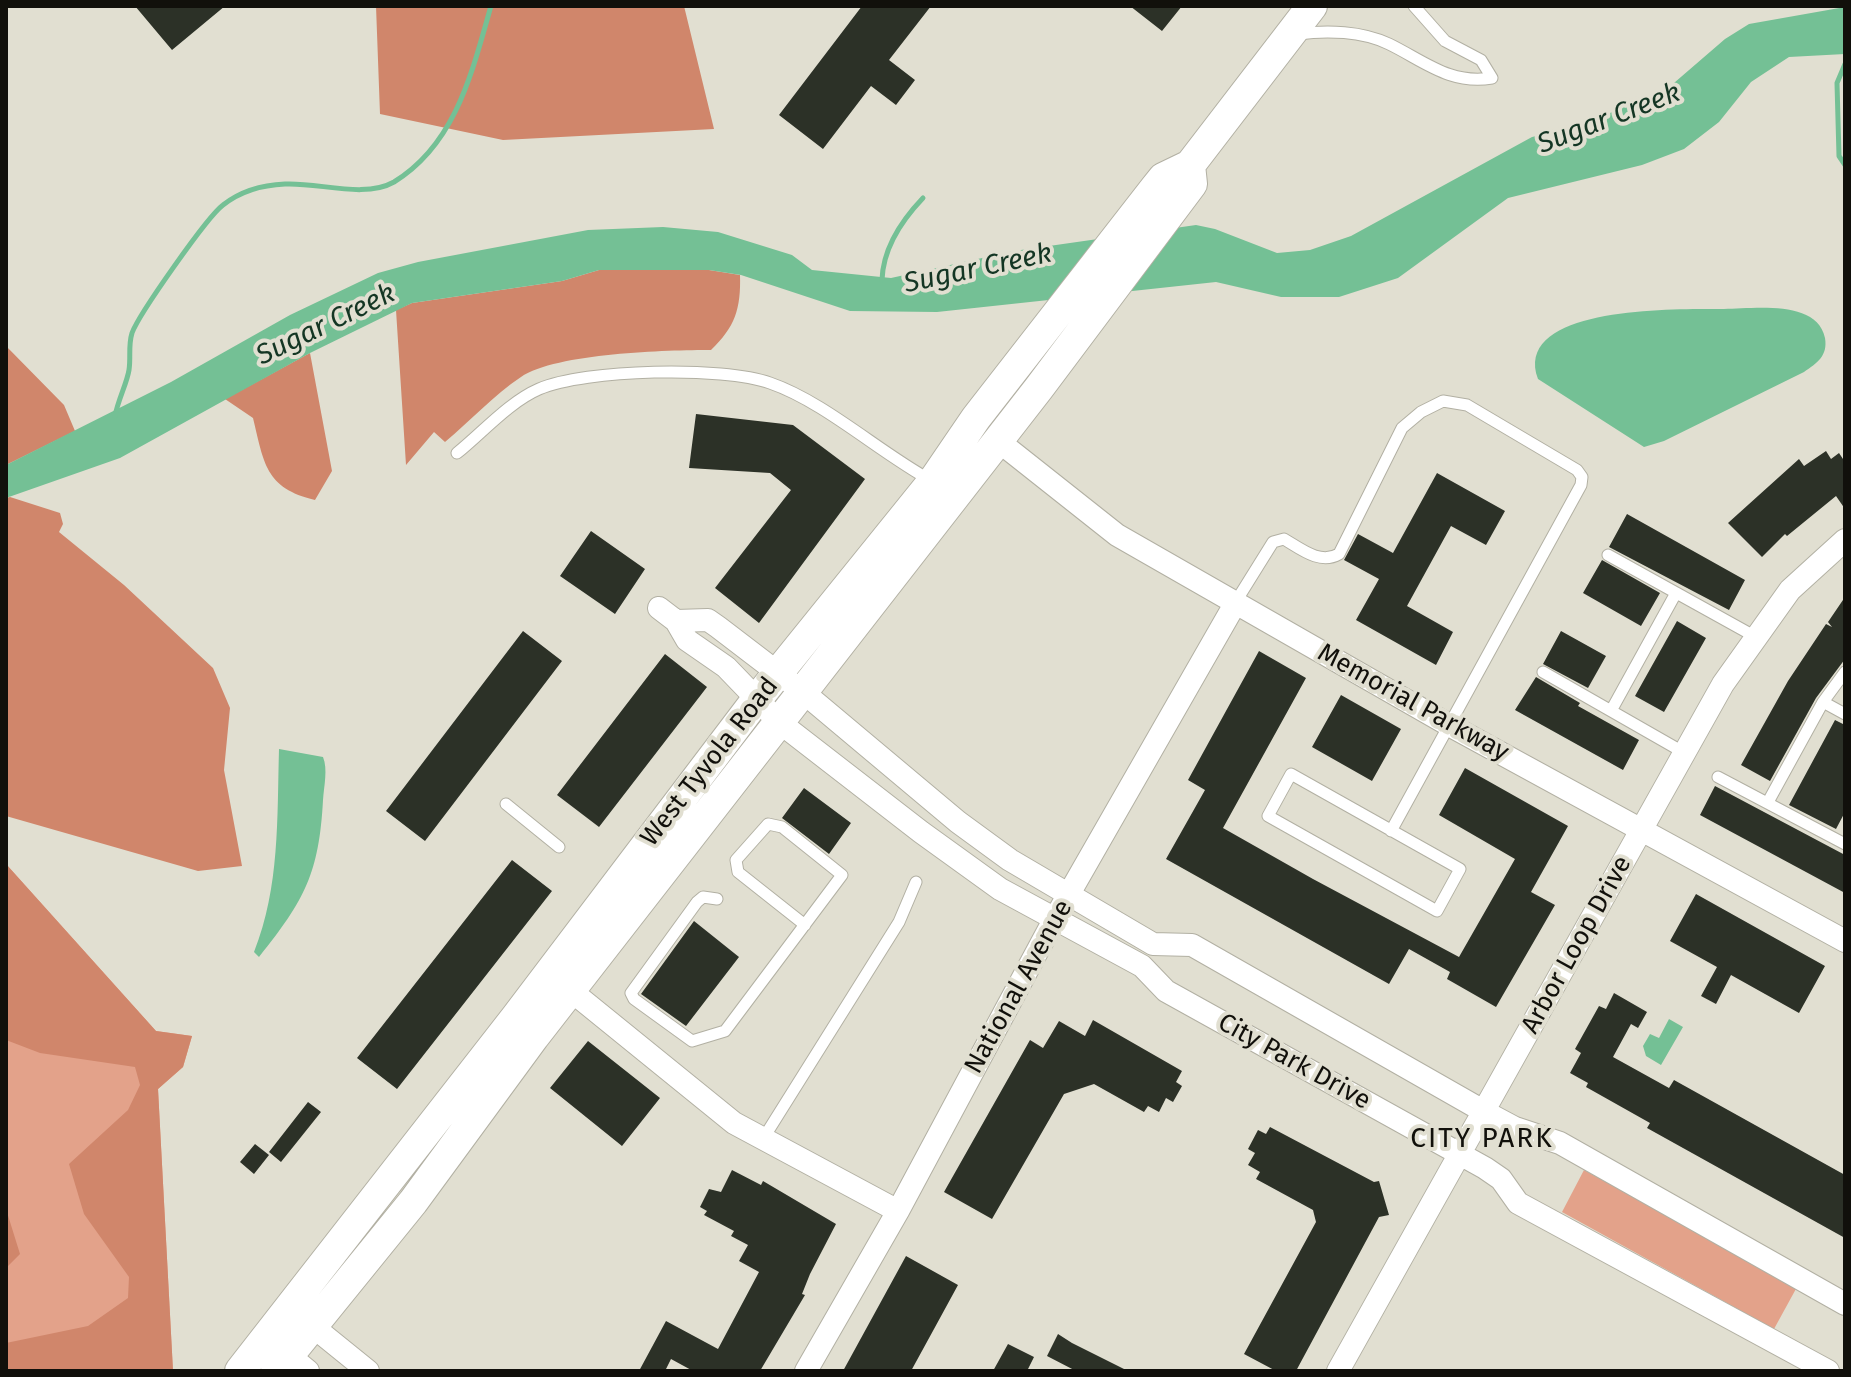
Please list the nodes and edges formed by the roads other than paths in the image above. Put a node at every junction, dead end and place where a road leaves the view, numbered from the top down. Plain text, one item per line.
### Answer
1 (1414, 6) edge
2 (1297, 19) edge
3 (1191, 174) junction
4 (997, 440) junction
5 (457, 453) dead end
6 (933, 481) junction
7 (1845, 540) edge
8 (1608, 555) dead end
9 (1676, 593) junction
10 (1235, 604) junction
11 (1754, 636) junction
12 (1543, 672) dead end
13 (1845, 672) edge
14 (778, 674) junction
15 (803, 692) junction
16 (757, 699) junction
17 (1823, 702) junction
18 (1612, 709) junction
19 (1845, 714) edge
20 (779, 722) junction
21 (1449, 725) junction
22 (1683, 752) junction
23 (1718, 777) dead end
24 (1768, 802) junction
25 (506, 804) dead end
26 (958, 822) junction
27 (1641, 828) junction
28 (1391, 831) junction
29 (933, 842) junction
30 (1844, 842) edge
31 (559, 847) dead end
32 (916, 882) dead end
33 (1069, 895) junction
34 (717, 899) dead end
35 (1054, 920) junction
36 (805, 925) junction
37 (1845, 941) edge
38 (570, 990) junction
39 (1485, 1112) junction
40 (763, 1139) junction
41 (1460, 1154) junction
42 (898, 1211) junction
43 (1845, 1304) edge
44 (301, 1316) junction
45 (285, 1358) edge
46 (240, 1371) edge
47 (368, 1371) edge
48 (806, 1371) edge
49 (1338, 1371) edge
50 (1828, 1371) edge

1 - 2 lane
2 - 3 main road, West Tyvola Road
3 - 4 main road, West Tyvola Road
3 - 6 main road, West Tyvola Road
4 - 10 street, Memorial Parkway
4 - 15 main road, West Tyvola Road
5 - 6 lane
6 - 14 main road, West Tyvola Road
7 - 11 street, Arbor Loop Drive
8 - 9 lane
9 - 11 lane
9 - 18 lane
10 - 21 street, Memorial Parkway
10 - 21 lane
10 - 33 street, National Avenue
11 - 22 street, Arbor Loop Drive
12 - 18 lane
13 - 17 lane
14 - 15 street, City Park Drive
14 - 16 main road, West Tyvola Road
14 - 16 street, City Park Drive
15 - 20 main road, West Tyvola Road
15 - 26 street, City Park Drive
16 - 20 street, City Park Drive
16 - 44 main road, West Tyvola Road
17 - 19 lane
17 - 24 lane
18 - 22 lane
20 - 29 street, City Park Drive
20 - 38 main road, West Tyvola Road
21 - 27 street, Memorial Parkway
21 - 28 lane
22 - 27 street, Arbor Loop Drive
23 - 24 lane
24 - 30 lane
25 - 31 lane
26 - 29 lane
26 - 33 street, City Park Drive
27 - 37 street, Memorial Parkway
27 - 39 street, Arbor Loop Drive
28 - 28 lane
29 - 35 street, City Park Drive
32 - 40 lane
33 - 35 street, National Avenue
33 - 39 street, City Park Drive
34 - 36 lane
35 - 41 street, City Park Drive
35 - 42 street, National Avenue
36 - 36 lane
38 - 40 street
38 - 44 main road, West Tyvola Road
39 - 41 street, Arbor Loop Drive
39 - 43 street, City Park Drive
40 - 42 street
41 - 49 street, Arbor Loop Drive
41 - 50 street, City Park Drive
42 - 48 street, National Avenue
44 - 45 main road, West Tyvola Road
44 - 47 street
45 - 46 main road, West Tyvola Road

